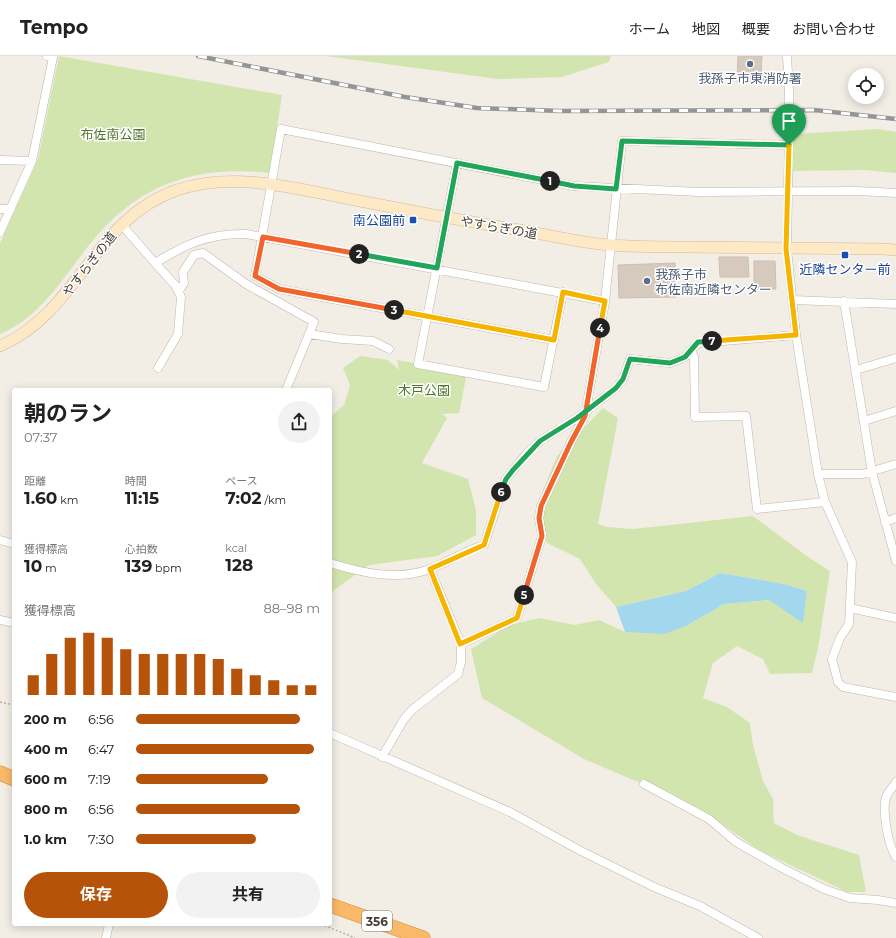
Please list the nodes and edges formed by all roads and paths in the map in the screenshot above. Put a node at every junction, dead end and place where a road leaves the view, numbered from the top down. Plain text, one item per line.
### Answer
1 (47, 56) edge
2 (786, 56) edge
3 (789, 145) junction
4 (0, 160) edge
5 (32, 161) junction
6 (457, 163) junction
7 (272, 185) junction
8 (616, 189) junction
9 (788, 192) junction
10 (896, 193) edge
11 (0, 209) edge
12 (11, 209) junction
13 (446, 218) junction
14 (121, 224) junction
15 (0, 232) edge
16 (263, 237) junction
17 (612, 245) junction
18 (786, 249) junction
19 (896, 250) edge
20 (155, 263) junction
21 (437, 268) junction
22 (179, 291) junction
23 (563, 292) junction
24 (793, 300) junction
25 (605, 301) junction
26 (844, 301) junction
27 (896, 304) edge
28 (427, 316) junction
29 (309, 334) junction
30 (796, 335) junction
31 (554, 340) junction
32 (0, 346) edge
33 (389, 349) dead end
34 (691, 350) junction
35 (896, 358) edge
36 (158, 368) dead end
37 (856, 370) junction
38 (287, 388) edge
39 (587, 409) junction
40 (896, 411) edge
41 (864, 421) junction
42 (896, 464) edge
43 (872, 472) junction
44 (818, 474) junction
45 (825, 502) junction
46 (896, 518) edge
47 (885, 522) junction
48 (0, 540) edge
49 (12, 543) edge
50 (896, 561) edge
51 (332, 564) edge
52 (430, 569) junction
53 (850, 608) junction
54 (896, 618) edge
55 (0, 620) edge
56 (12, 623) edge
57 (460, 644) junction
58 (896, 697) edge
59 (0, 702) edge
60 (12, 705) edge
61 (332, 735) edge
62 (382, 757) junction
63 (0, 773) edge
64 (12, 778) edge
65 (896, 782) edge
66 (644, 784) dead end
67 (896, 857) edge
68 (896, 903) edge
69 (332, 906) edge
70 (108, 926) edge
71 (326, 926) edge
72 (106, 938) edge
73 (355, 938) edge
74 (423, 938) edge
75 (758, 938) edge

1 - 5 street
2 - 3 street, bridge
3 - 8 street
3 - 9 street
4 - 5 street
5 - 12 street
6 - 7 street
6 - 8 street
6 - 13 street
7 - 13 street, やすらぎの道
7 - 14 street, やすらぎの道
7 - 16 street
8 - 9 street
8 - 17 street
9 - 10 street
9 - 18 street
11 - 12 street
12 - 15 street
13 - 17 street, やすらぎの道
13 - 21 street
14 - 20 street
14 - 32 street, やすらぎの道
16 - 20 street
16 - 21 street
16 - 28 street
17 - 18 street, やすらぎの道
17 - 25 street
18 - 19 street, やすらぎの道
18 - 24 street
20 - 22 street
21 - 23 street
21 - 28 street
22 - 29 street
22 - 36 street
23 - 25 street
23 - 31 street
24 - 26 street
24 - 30 street
25 - 39 street
26 - 27 street
26 - 37 street
28 - 31 street
28 - 31 street
29 - 33 street
29 - 38 street
30 - 34 street
30 - 44 street
34 - 39 street
34 - 45 street
35 - 37 street
37 - 41 street
39 - 52 street
39 - 57 street
40 - 41 street
41 - 43 street
42 - 43 street
43 - 44 street
43 - 47 street
44 - 45 street
45 - 53 street
46 - 47 street
47 - 50 street
48 - 49 street
51 - 52 street
52 - 57 street
53 - 54 street
53 - 58 street
55 - 56 street
57 - 62 street
59 - 60 path
61 - 62 street
62 - 75 street
63 - 64 highway
65 - 67 street
66 - 68 street
69 - 74 highway, 356
70 - 72 street
71 - 73 path

